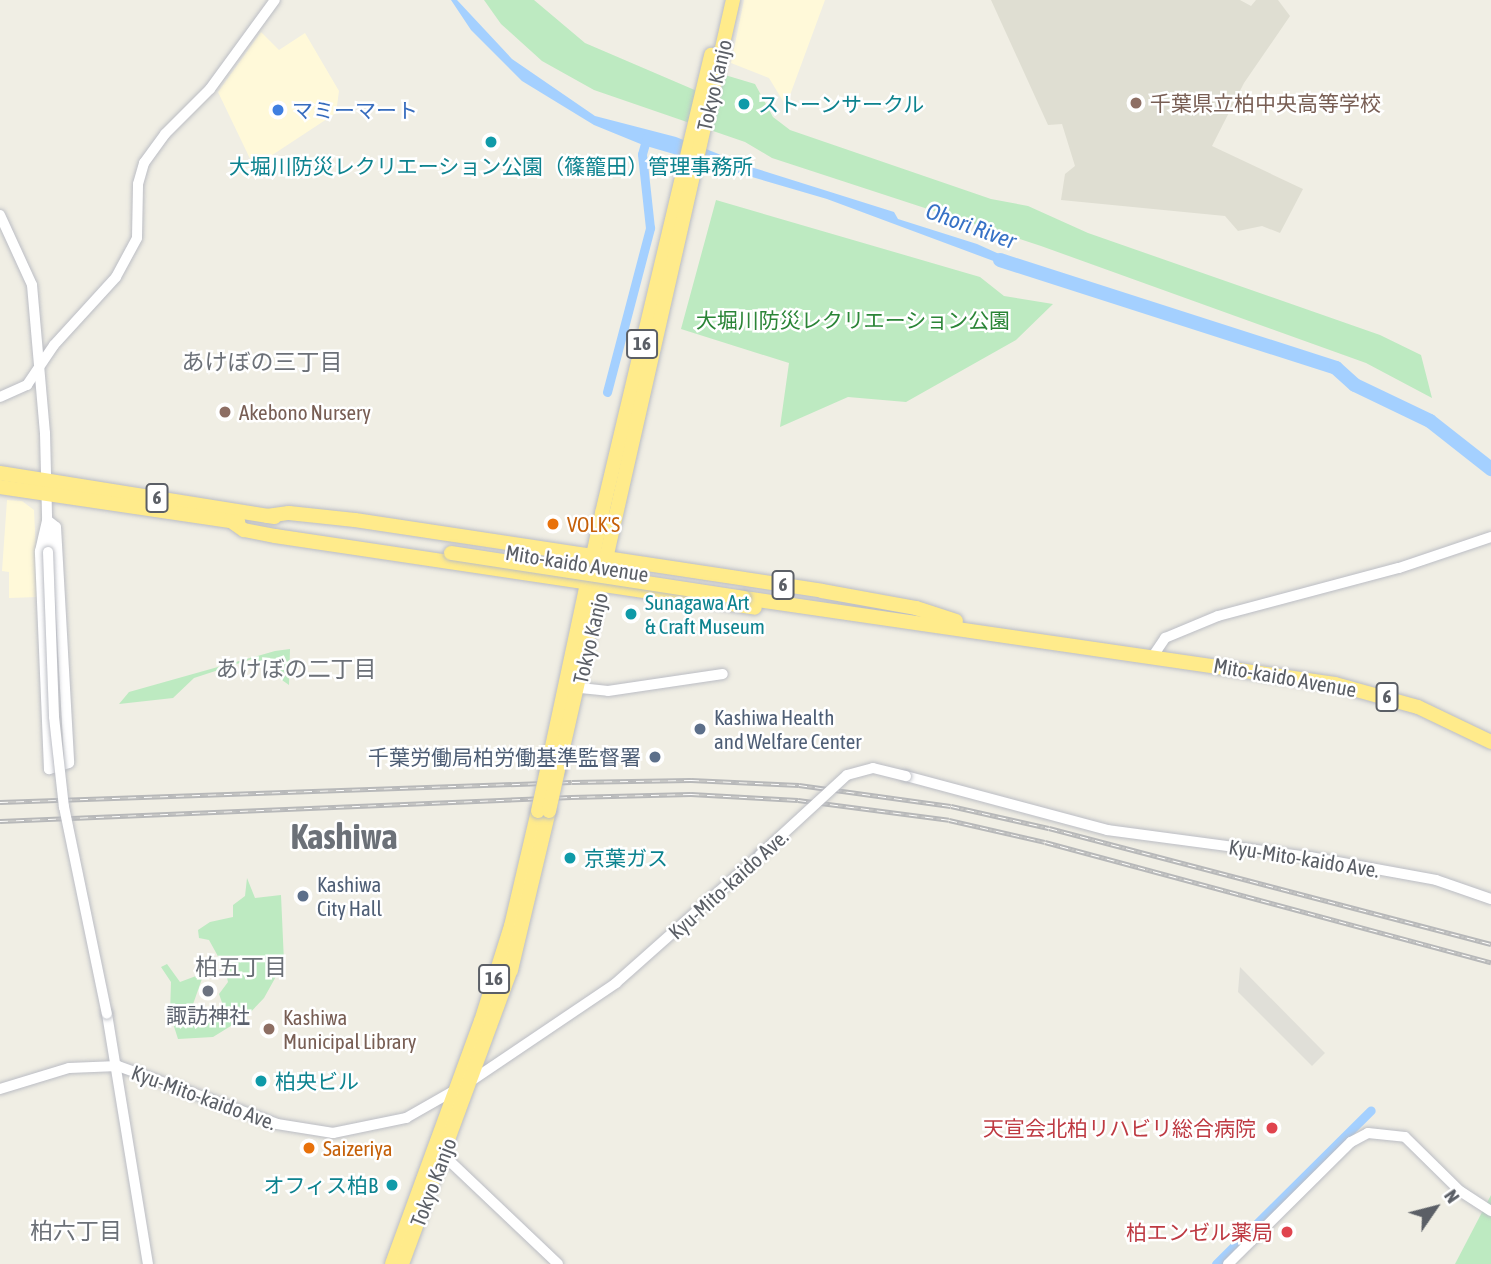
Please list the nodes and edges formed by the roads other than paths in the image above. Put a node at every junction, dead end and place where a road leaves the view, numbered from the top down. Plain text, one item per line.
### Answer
1 (275, 0) edge
2 (723, 0) edge
3 (733, 0) edge
4 (699, 126) junction
5 (688, 176) junction
6 (0, 215) edge
7 (39, 368) junction
8 (0, 397) edge
9 (0, 473) edge
10 (0, 487) edge
11 (46, 487) junction
12 (267, 516) junction
13 (47, 520) junction
14 (231, 521) junction
15 (1491, 537) edge
16 (452, 549) junction
17 (593, 556) junction
18 (608, 559) junction
19 (587, 582) junction
20 (603, 584) junction
21 (744, 593) junction
22 (956, 621) junction
23 (982, 634) junction
24 (1153, 656) junction
25 (723, 674) dead end
26 (572, 687) junction
27 (1491, 742) edge
28 (544, 811) junction
29 (1491, 899) edge
30 (118, 1066) junction
31 (472, 1080) junction
32 (0, 1089) edge
33 (456, 1090) junction
34 (439, 1151) junction
35 (1491, 1211) edge
36 (148, 1264) edge
37 (392, 1264) edge
38 (402, 1264) edge
39 (558, 1264) edge
40 (1228, 1264) edge

1 - 7 street
2 - 4 highway, Tokyo Kanjo / 16
3 - 4 highway, Tokyo Kanjo / 16
4 - 5 highway, Tokyo Kanjo / 16
5 - 17 highway, Tokyo Kanjo / 16
5 - 18 highway, Tokyo Kanjo / 16
6 - 7 street
7 - 8 street
7 - 11 street
9 - 11 highway, Mito-kaido Avenue / 6
10 - 11 highway, Mito-kaido Avenue / 6
11 - 12 highway, Mito-kaido Avenue / 6
11 - 13 street
11 - 14 highway, Mito-kaido Avenue / 6
12 - 16 highway, Mito-kaido Avenue / 6
12 - 17 highway
13 - 13 street
13 - 30 street, bridge
14 - 16 highway, Mito-kaido Avenue / 6
14 - 19 highway
15 - 24 street
16 - 21 highway, Mito-kaido Avenue / 6
17 - 18 highway
17 - 19 highway, Tokyo Kanjo / 16
18 - 20 highway, Tokyo Kanjo / 16
18 - 22 highway, 6
19 - 20 highway
19 - 26 highway, Tokyo Kanjo / 16
20 - 23 highway, 6
20 - 26 highway, Tokyo Kanjo / 16
21 - 22 highway, Mito-kaido Avenue / 6
21 - 23 highway, Mito-kaido Avenue / 6
22 - 24 highway, Mito-kaido Avenue / 6
23 - 24 highway, Mito-kaido Avenue / 6
24 - 27 highway, Mito-kaido Avenue / 6
25 - 26 street
26 - 28 highway, Tokyo Kanjo / 16, bridge
28 - 31 highway, Tokyo Kanjo / 16
28 - 33 highway, Tokyo Kanjo / 16
29 - 31 street, Kyu-Mito-kaido Ave., bridge
30 - 32 street, Kyu-Mito-kaido Ave.
30 - 33 street, Kyu-Mito-kaido Ave.
30 - 36 street
31 - 33 street, Kyu-Mito-kaido Ave.
31 - 34 highway, Tokyo Kanjo / 16
33 - 34 highway, Tokyo Kanjo / 16
34 - 37 highway, Tokyo Kanjo / 16
34 - 38 highway, Tokyo Kanjo / 16
34 - 39 street
35 - 40 street

